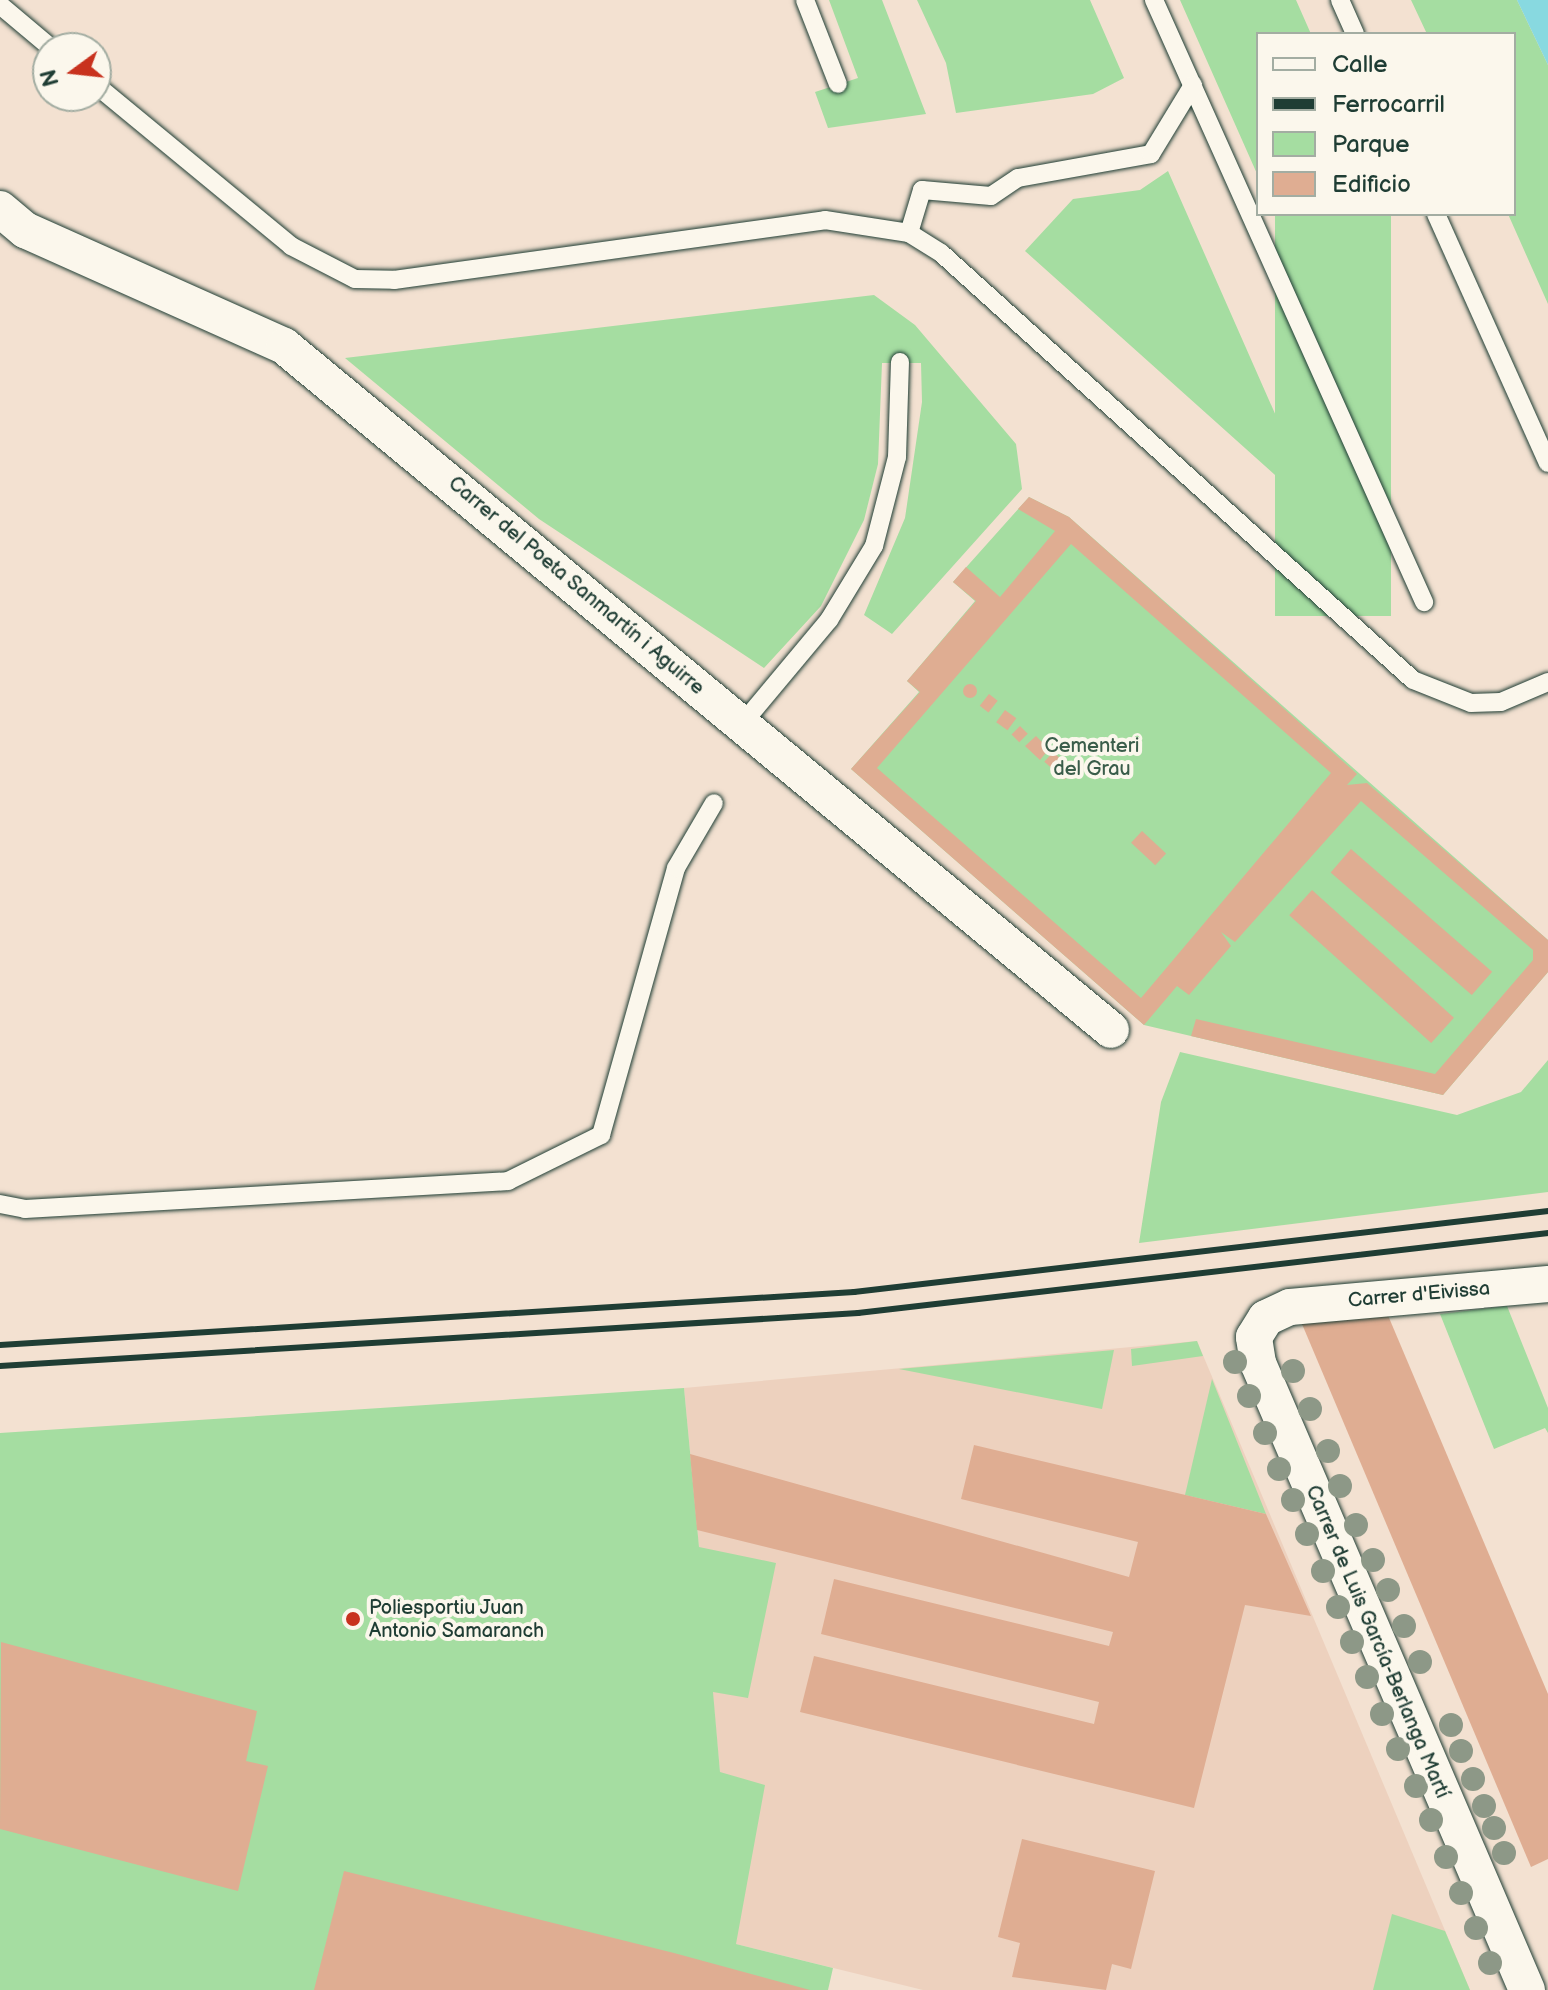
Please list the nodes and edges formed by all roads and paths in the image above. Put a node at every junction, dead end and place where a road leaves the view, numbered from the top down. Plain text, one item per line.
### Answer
1 (805, 0) edge
2 (1154, 0) edge
3 (1340, 0) edge
4 (0, 5) edge
5 (32, 32) edge
6 (1354, 32) edge
7 (838, 84) dead end
8 (1193, 85) junction
9 (112, 98) edge
10 (0, 209) edge
11 (1437, 216) edge
12 (909, 233) junction
13 (900, 362) dead end
14 (1548, 463) edge
15 (1424, 602) dead end
16 (1548, 682) edge
17 (742, 724) junction
18 (714, 803) dead end
19 (1111, 1030) dead end
20 (0, 1204) edge
21 (1548, 1284) edge
22 (1290, 1307) joint
23 (1527, 1990) edge

1 - 7 lane
2 - 8 lane
3 - 6 lane
4 - 5 lane
8 - 12 lane
8 - 15 lane
9 - 12 lane
10 - 17 street, Carrer del Poeta Sanmartín i Aguirre
11 - 14 lane
12 - 16 lane
13 - 17 lane
17 - 19 street, Carrer del Poeta Sanmartín i Aguirre
18 - 20 lane
21 - 22 street, Carrer d'Eivissa
22 - 23 street, Carrer de Luis García-Berlanga Martí

